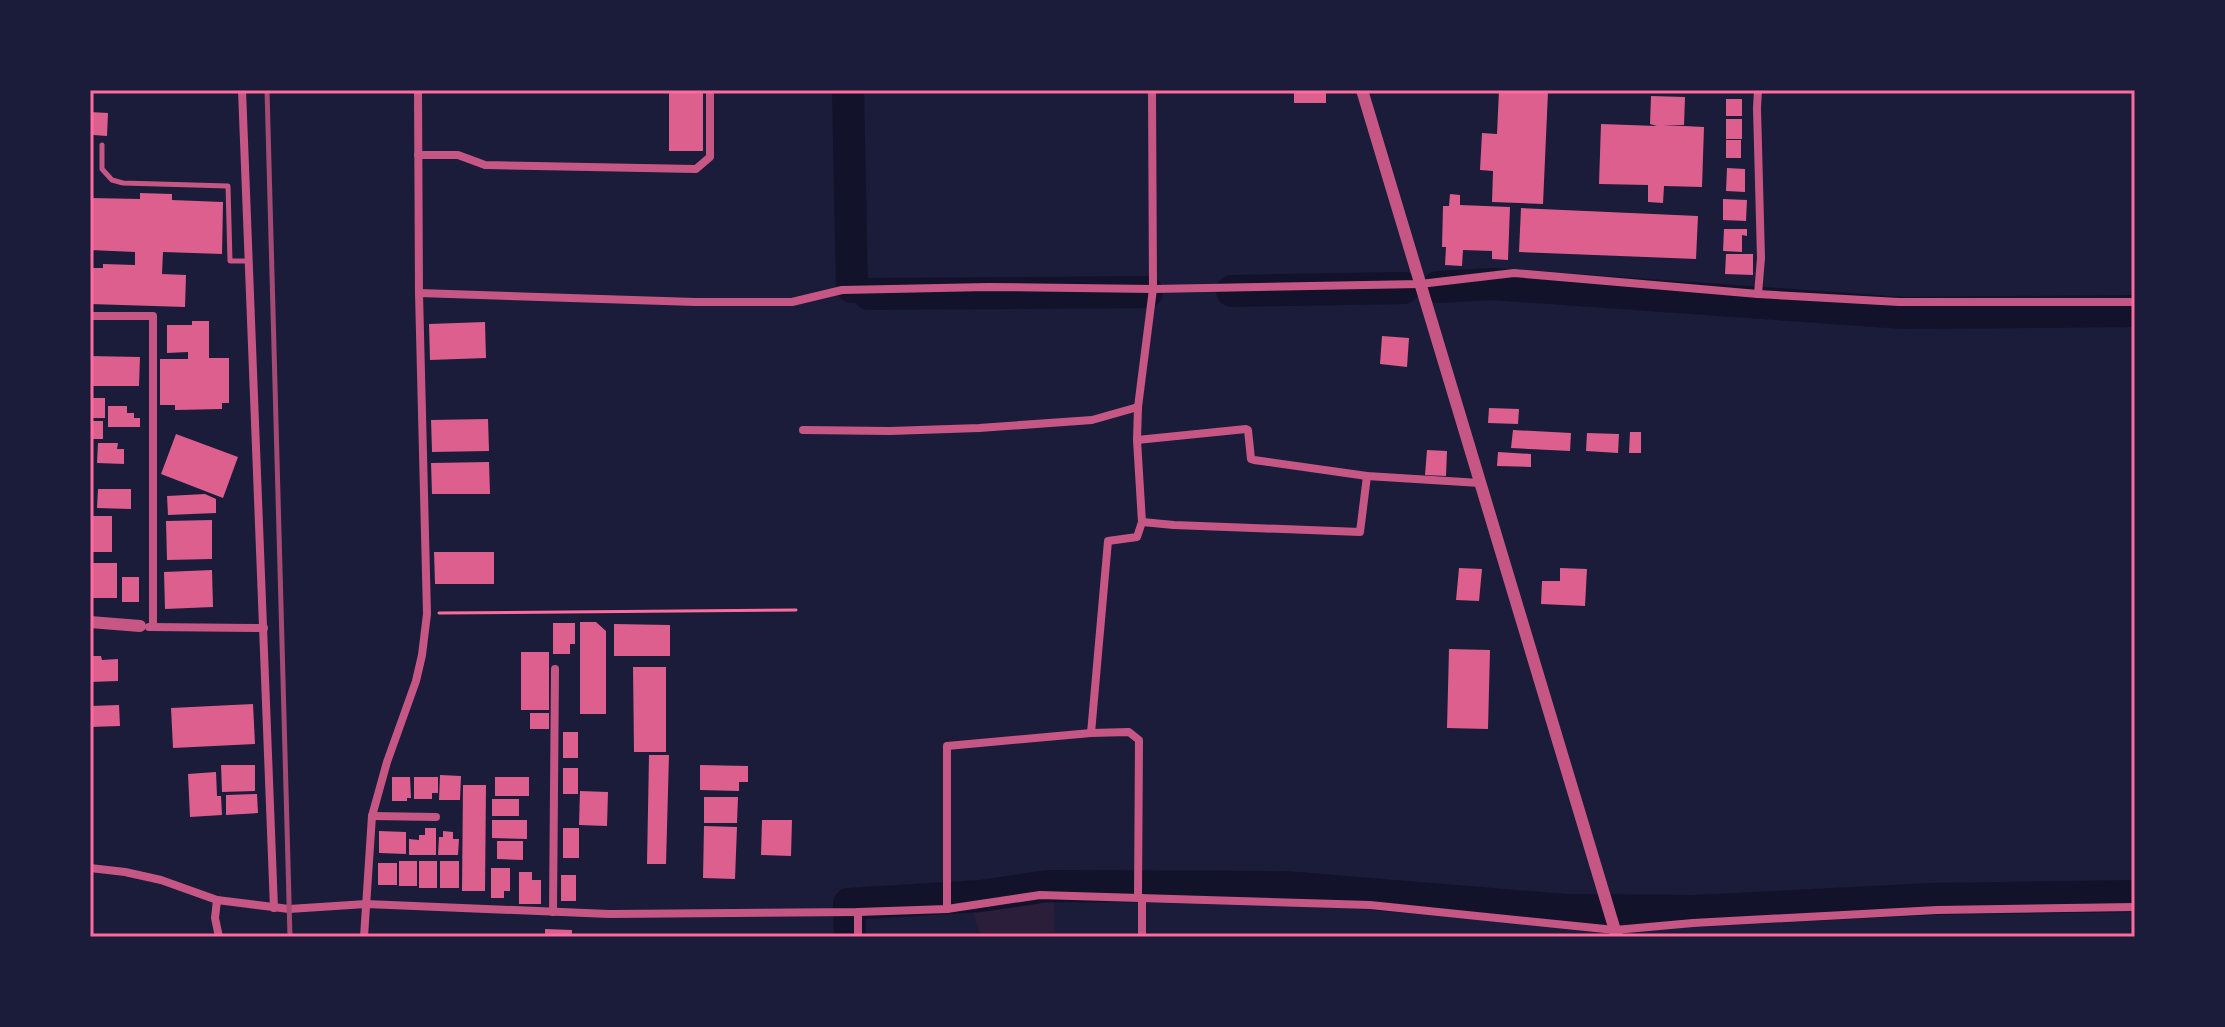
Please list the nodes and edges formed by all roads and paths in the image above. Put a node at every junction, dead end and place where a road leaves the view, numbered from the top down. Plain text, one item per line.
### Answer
1 (242, 90) edge
2 (418, 90) edge
3 (710, 90) edge
4 (1152, 90) edge
5 (1362, 90) edge
6 (1758, 90) edge
7 (102, 145) dead end
8 (418, 155) junction
9 (246, 198) junction
10 (229, 199) junction
11 (249, 261) junction
12 (1420, 284) junction
13 (1153, 289) junction
14 (419, 293) junction
15 (1758, 294) junction
16 (2135, 302) edge
17 (90, 316) edge
18 (1138, 407) junction
19 (803, 430) dead end
20 (1137, 440) junction
21 (1367, 476) junction
22 (1480, 483) junction
23 (1142, 522) junction
24 (796, 610) dead end
25 (427, 614) junction
26 (90, 622) edge
27 (147, 626) junction
28 (264, 628) junction
29 (555, 669) dead end
30 (1091, 733) junction
31 (372, 816) junction
32 (436, 817) dead end
33 (90, 868) edge
34 (1140, 898) junction
35 (217, 900) junction
36 (366, 904) junction
37 (2135, 907) edge
38 (274, 908) junction
39 (947, 909) junction
40 (553, 912) junction
41 (858, 912) junction
42 (1616, 934) edge
43 (219, 937) edge
44 (364, 937) edge
45 (858, 937) edge
46 (1142, 937) edge

1 - 9 street
2 - 8 street
3 - 8 street
4 - 13 street
5 - 12 street
6 - 15 street
7 - 10 lane
8 - 14 street
9 - 10 lane
9 - 11 street
10 - 11 lane
11 - 28 street
12 - 13 street
12 - 15 street
12 - 22 street
13 - 14 street
13 - 18 street
14 - 25 street
15 - 16 street
17 - 27 street
18 - 19 street
18 - 20 street
20 - 21 street
20 - 23 street
21 - 22 street
21 - 23 street
22 - 42 street
23 - 30 street
24 - 25 path
25 - 31 street
26 - 27 street
27 - 28 street
28 - 38 street
29 - 40 street
30 - 34 street
30 - 39 street
31 - 32 street
31 - 36 street
33 - 35 street
34 - 39 street
34 - 42 street
34 - 46 street
35 - 38 street
35 - 43 street
36 - 38 street
36 - 40 street
36 - 44 street
37 - 42 street
39 - 41 street
40 - 41 street
41 - 45 street

